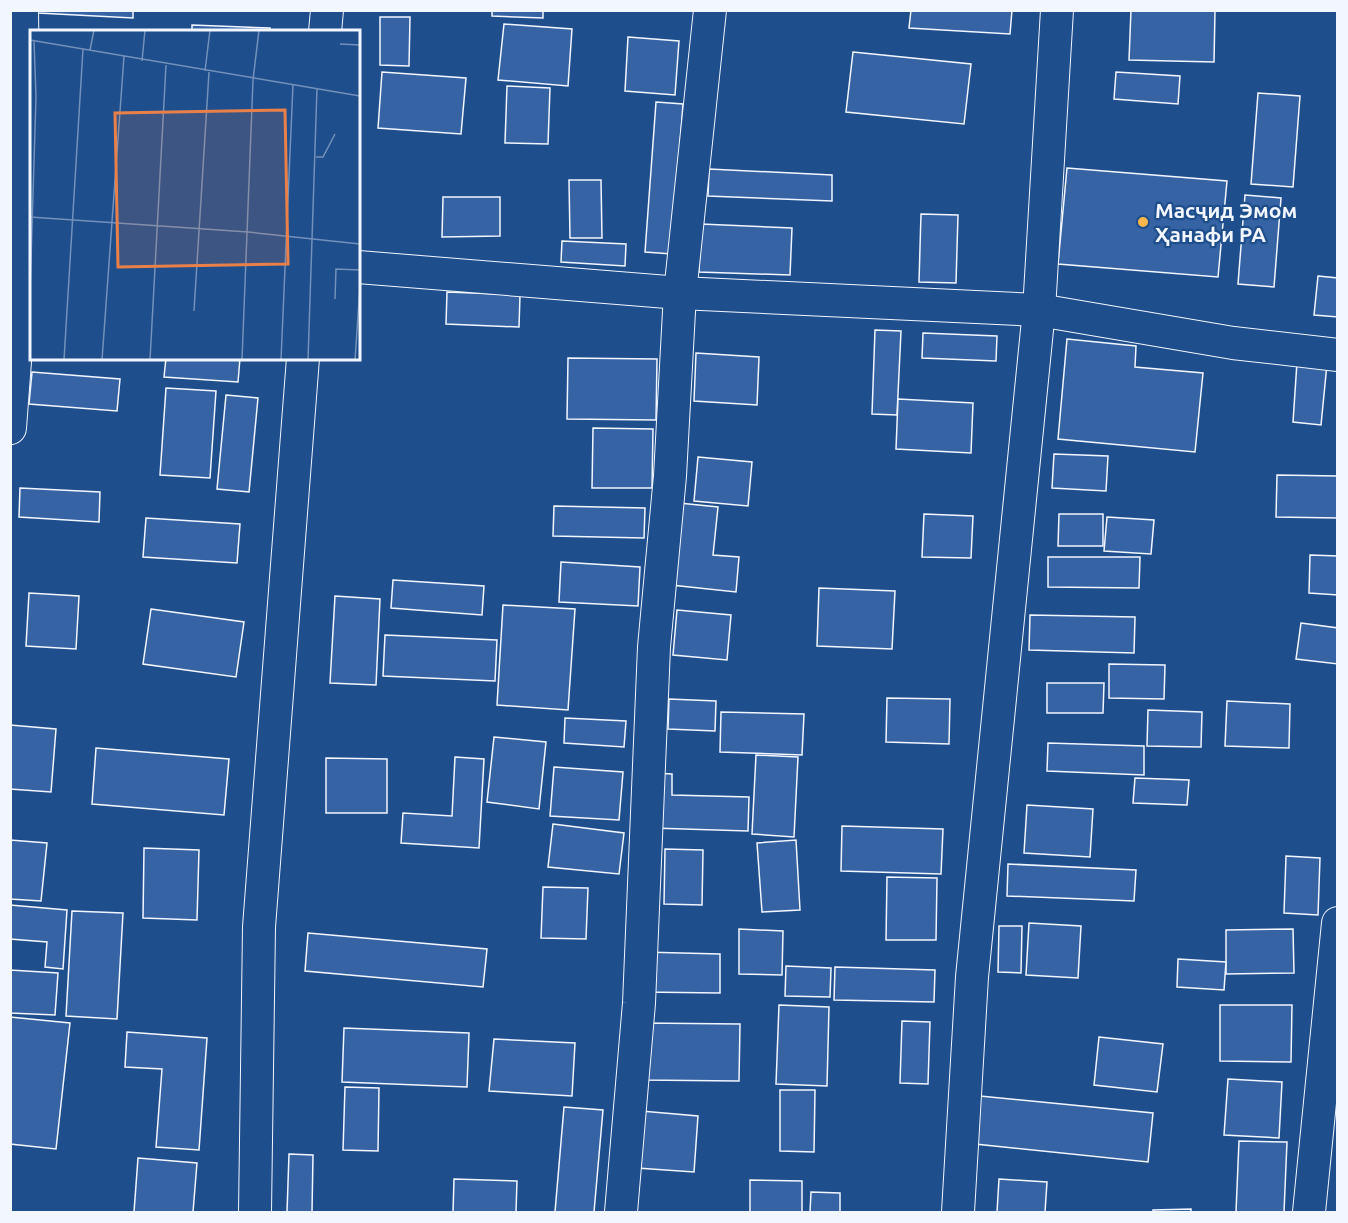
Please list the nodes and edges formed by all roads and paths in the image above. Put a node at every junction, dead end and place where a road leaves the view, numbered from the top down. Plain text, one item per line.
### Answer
1 (22, 10) edge
2 (327, 10) edge
3 (710, 10) edge
4 (1057, 10) edge
5 (325, 30) edge
6 (22, 229) edge
7 (360, 267) edge
8 (680, 293) junction
9 (1039, 310) junction
10 (1338, 355) edge
11 (303, 360) edge
12 (10, 428) edge
13 (1338, 923) edge
14 (255, 1212) edge
15 (621, 1212) edge
16 (958, 1212) edge
17 (1309, 1212) edge

1 - 6 street
2 - 5 street
3 - 8 street
4 - 9 street
6 - 12 street
7 - 8 street
8 - 9 street
8 - 15 street
9 - 10 street
9 - 16 street
11 - 14 street
13 - 17 street

